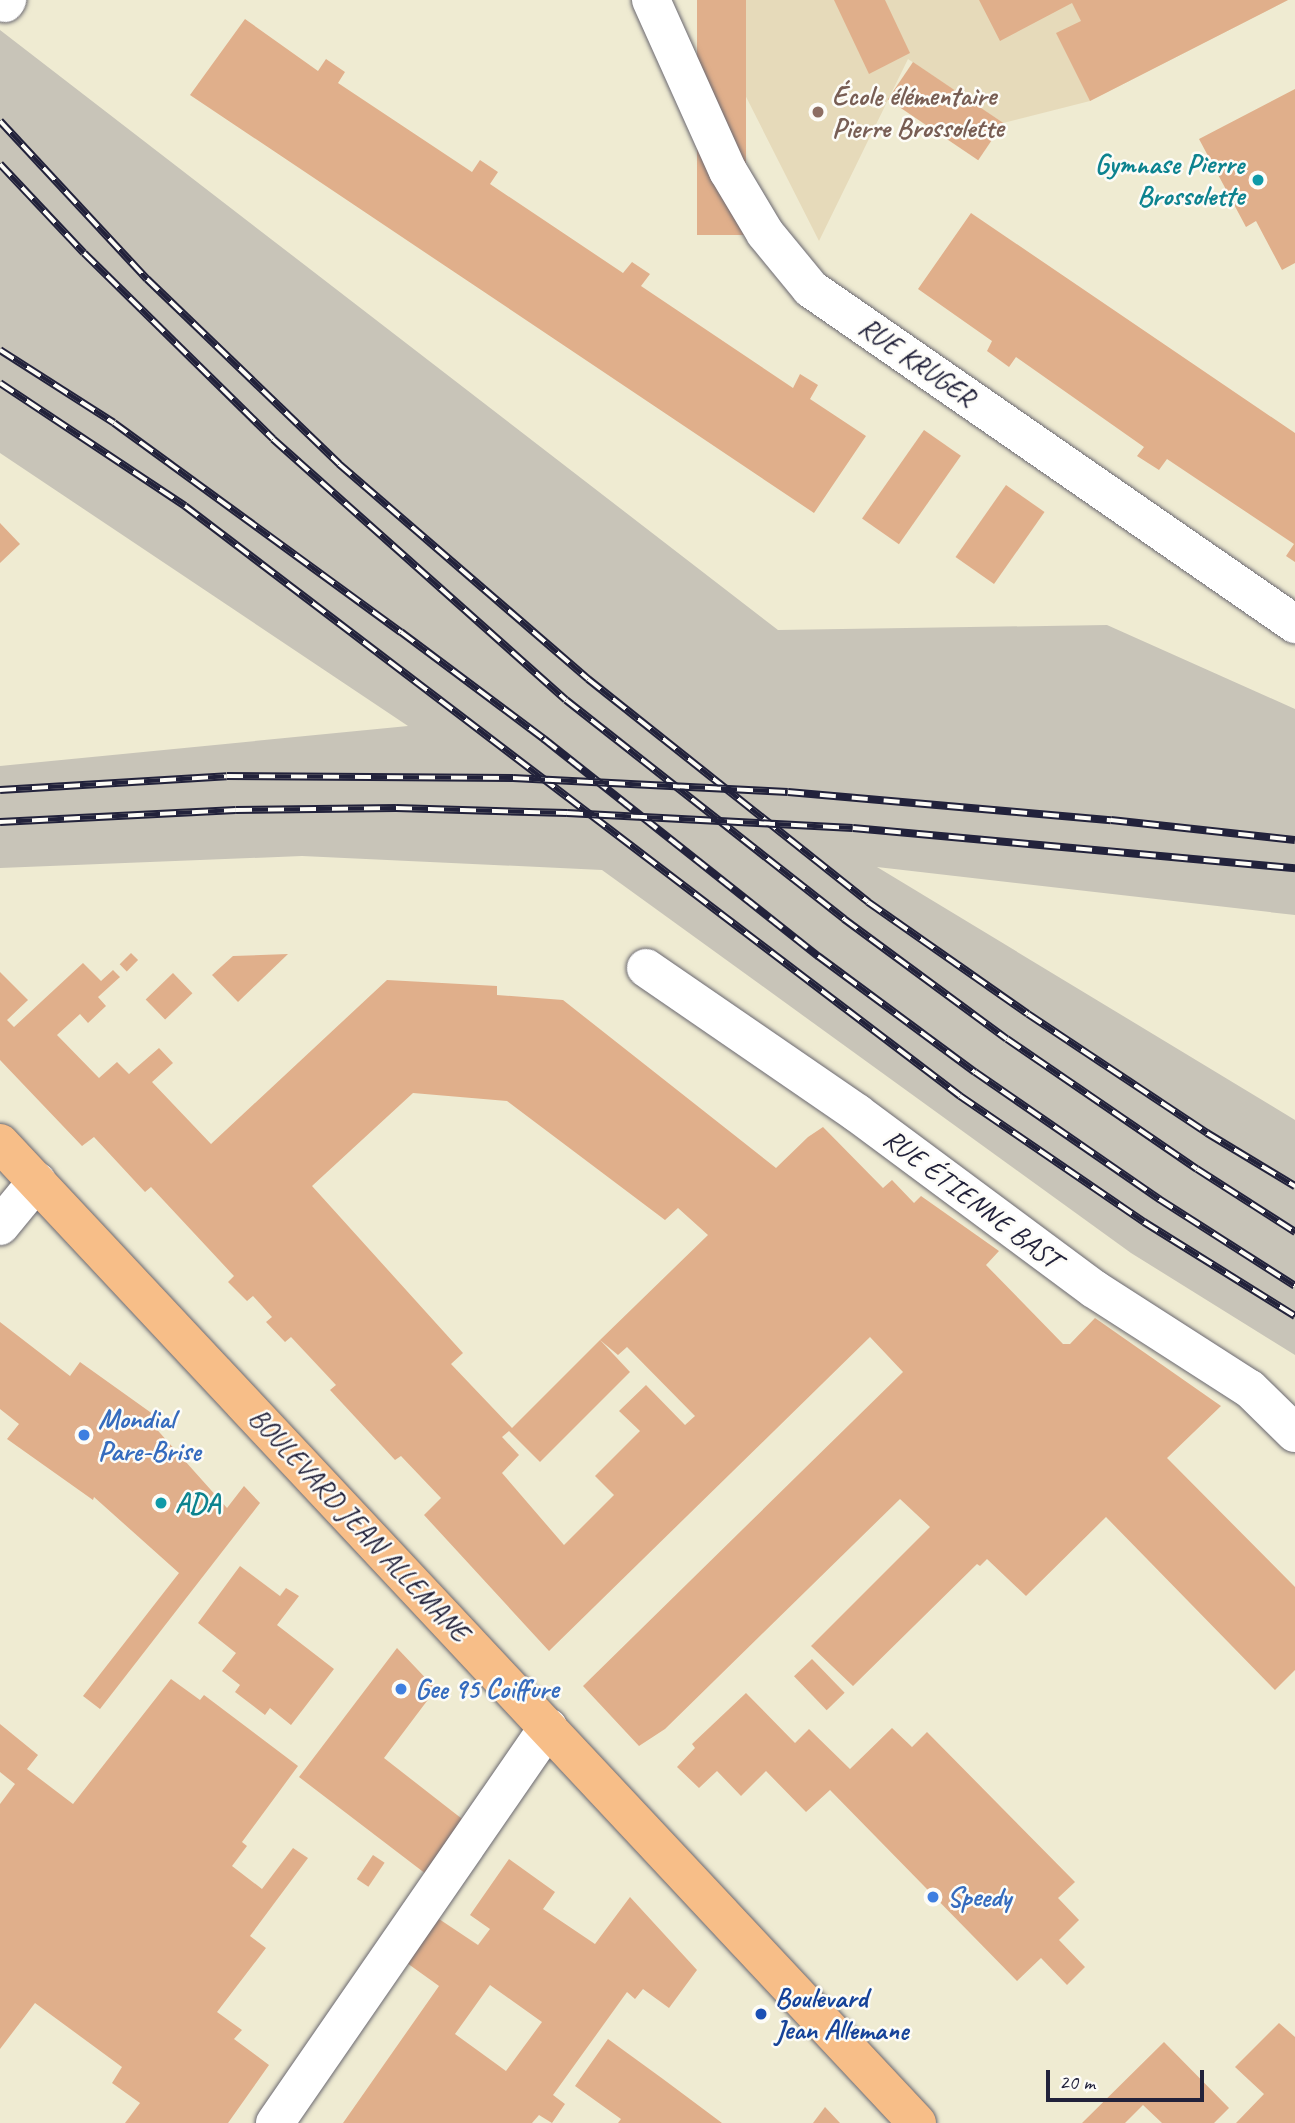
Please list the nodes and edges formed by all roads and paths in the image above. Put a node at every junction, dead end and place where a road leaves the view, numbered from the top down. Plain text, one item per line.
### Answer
1 (651, 0) edge
2 (1295, 624) edge
3 (646, 968) dead end
4 (0, 1143) edge
5 (37, 1181) junction
6 (0, 1226) edge
7 (1295, 1433) edge
8 (548, 1727) junction
9 (275, 2123) edge
10 (917, 2123) edge

1 - 2 street, RUE KRUGER
3 - 7 street, RUE ÉTIENNE BAST
4 - 5 main road, BOULEVARD JEAN ALLEMANE
5 - 6 street
5 - 8 main road, BOULEVARD JEAN ALLEMANE
8 - 9 street
8 - 10 main road, BOULEVARD JEAN ALLEMANE

